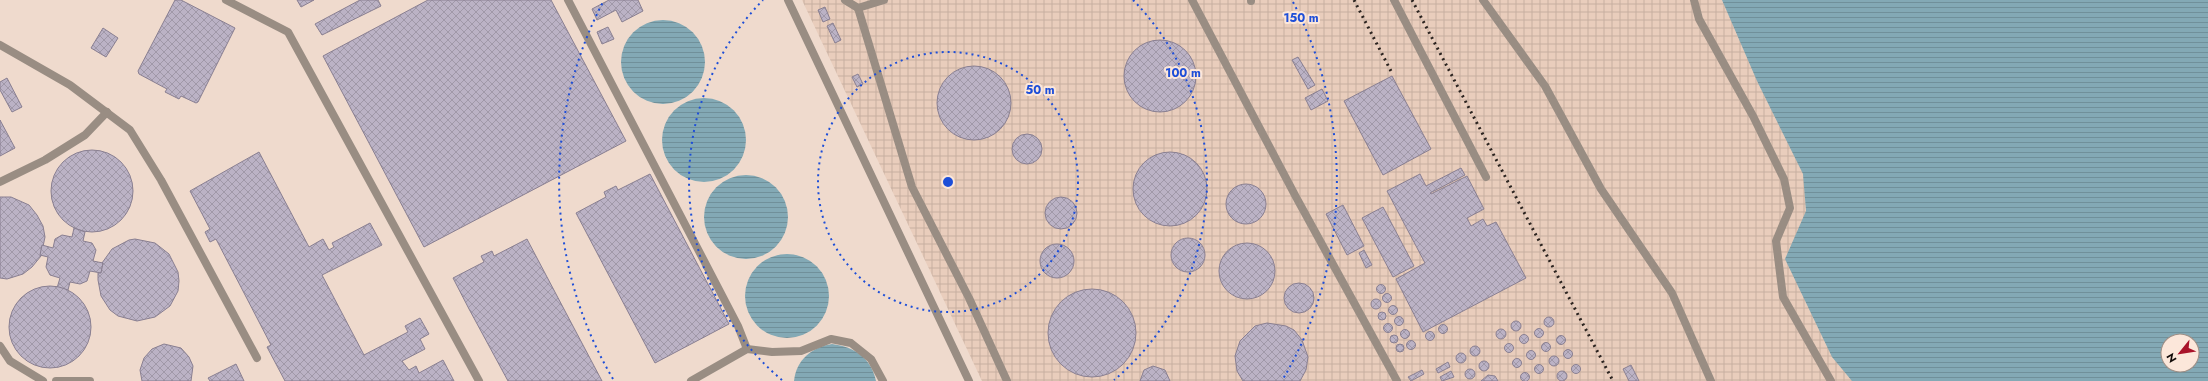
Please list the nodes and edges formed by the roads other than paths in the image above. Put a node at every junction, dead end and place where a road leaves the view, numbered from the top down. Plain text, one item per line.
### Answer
1 (226, 0) edge
2 (568, 0) edge
3 (788, 0) edge
4 (845, 0) edge
5 (884, 0) edge
6 (1192, 0) edge
7 (1394, 0) edge
8 (1483, 0) edge
9 (1694, 0) edge
10 (858, 8) junction
11 (0, 45) edge
12 (106, 112) junction
13 (1486, 177) dead end
14 (0, 182) edge
15 (0, 346) edge
16 (747, 349) junction
17 (257, 358) dead end
18 (42, 381) edge
19 (56, 381) edge
20 (90, 381) edge
21 (479, 381) edge
22 (691, 381) edge
23 (883, 381) edge
24 (969, 381) edge
25 (1007, 381) edge
26 (1397, 381) edge
27 (1711, 381) edge
28 (1831, 381) edge

1 - 21 lane
2 - 16 lane
3 - 24 lane
4 - 10 lane
5 - 10 lane
6 - 26 lane
7 - 13 lane
8 - 27 lane
9 - 28 lane
10 - 25 lane
11 - 12 lane
12 - 14 lane
12 - 17 lane
15 - 18 lane
16 - 22 lane
16 - 23 lane
19 - 20 lane

